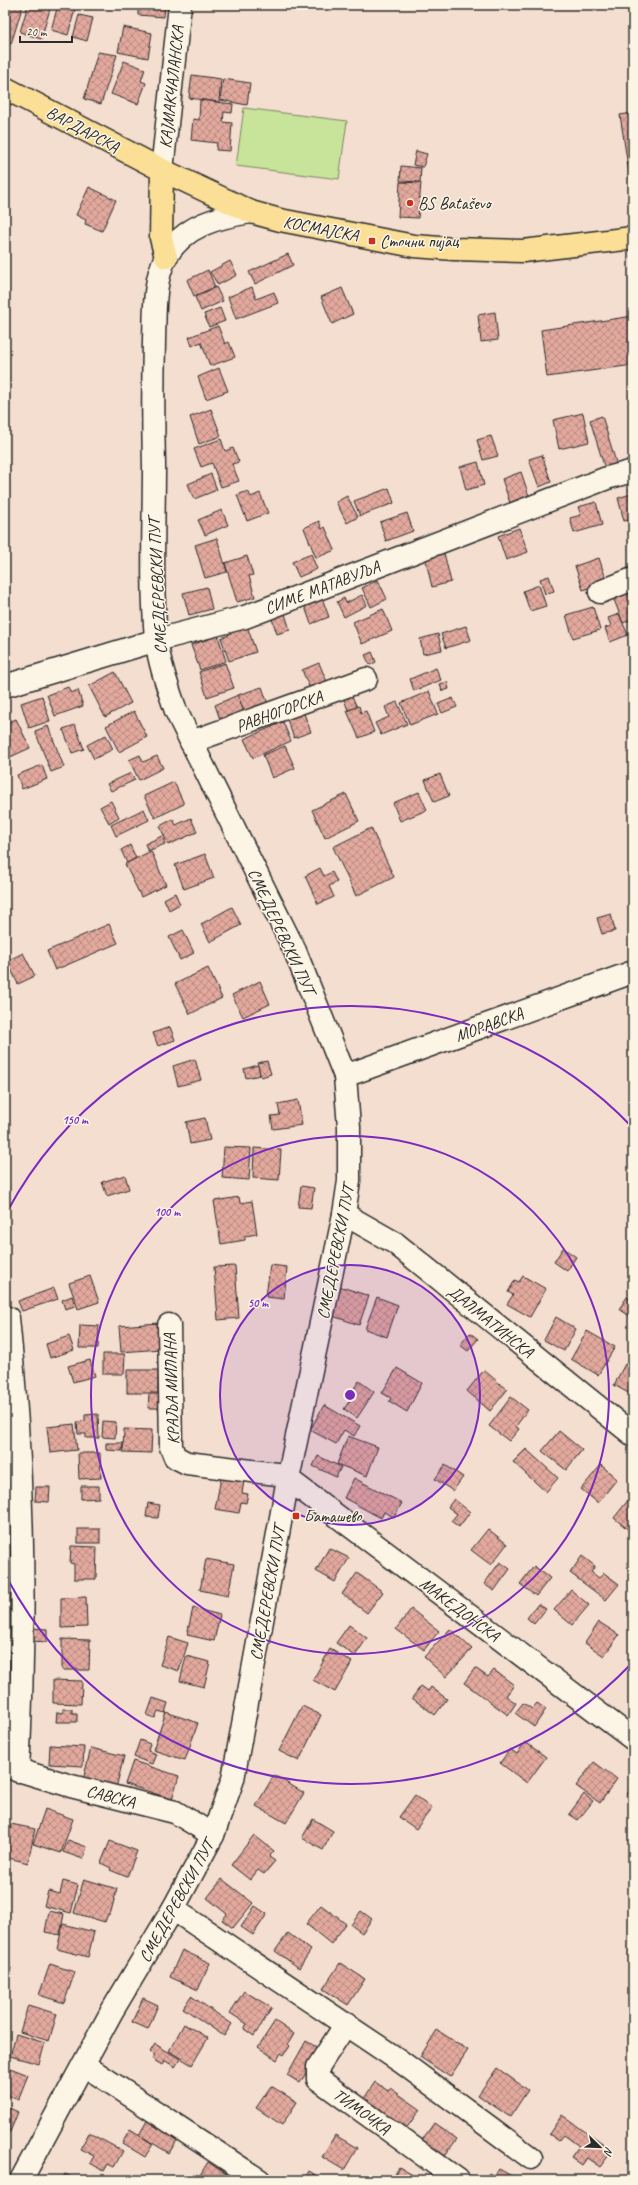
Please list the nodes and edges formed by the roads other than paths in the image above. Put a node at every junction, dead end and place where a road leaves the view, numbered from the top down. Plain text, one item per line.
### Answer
1 (180, 5) edge
2 (5, 88) edge
3 (162, 170) junction
4 (251, 212) junction
5 (633, 238) edge
6 (166, 257) junction
7 (633, 471) edge
8 (633, 579) edge
9 (600, 592) dead end
10 (157, 640) junction
11 (366, 679) dead end
12 (5, 686) edge
13 (191, 742) junction
14 (633, 972) edge
15 (345, 1076) junction
16 (344, 1214) junction
17 (8, 1318) dead end
18 (169, 1324) dead end
19 (633, 1435) edge
20 (288, 1479) junction
21 (633, 1739) edge
22 (12, 1768) edge
23 (213, 1835) junction
24 (172, 1909) junction
25 (346, 2024) junction
26 (84, 2064) junction
27 (531, 2158) dead end
28 (21, 2180) edge
29 (259, 2180) edge
30 (458, 2180) edge

1 - 3 street, КАЈМАКЧАЛАНСКА
2 - 3 main road, ВАРДАРСКА
3 - 4 main road, КОСМАЈСКА
3 - 6 main road
4 - 5 main road, КОСМАЈСКА
4 - 6 street, СМЕДЕРЕВСКИ ПУТ
6 - 10 street, СМЕДЕРЕВСКИ ПУТ
7 - 10 street, СИМЕ МАТАВУЉА
8 - 9 street
10 - 12 street, СИМЕ МАТАВУЉА
10 - 13 street, СМЕДЕРЕВСКИ ПУТ
11 - 13 street, РАВНОГОРСКА
13 - 15 street, СМЕДЕРЕВСКИ ПУТ
14 - 15 street, МОРАВСКА
15 - 16 street, СМЕДЕРЕВСКИ ПУТ
16 - 19 street, ДАЛМАТИНСКА
16 - 20 street, СМЕДЕРЕВСКИ ПУТ
17 - 22 street
18 - 20 street, КРАЉА МИЛАНА
20 - 21 street, МАКЕДОНСКА
20 - 23 street, СМЕДЕРЕВСКИ ПУТ
22 - 23 street, САВСКА
23 - 24 street, СМЕДЕРЕВСКИ ПУТ
24 - 25 street
24 - 26 street, СМЕДЕРЕВСКИ ПУТ
25 - 27 street
25 - 30 street, ТИМОЧКА
26 - 28 street, СМЕДЕРЕВСКИ ПУТ
26 - 29 street

